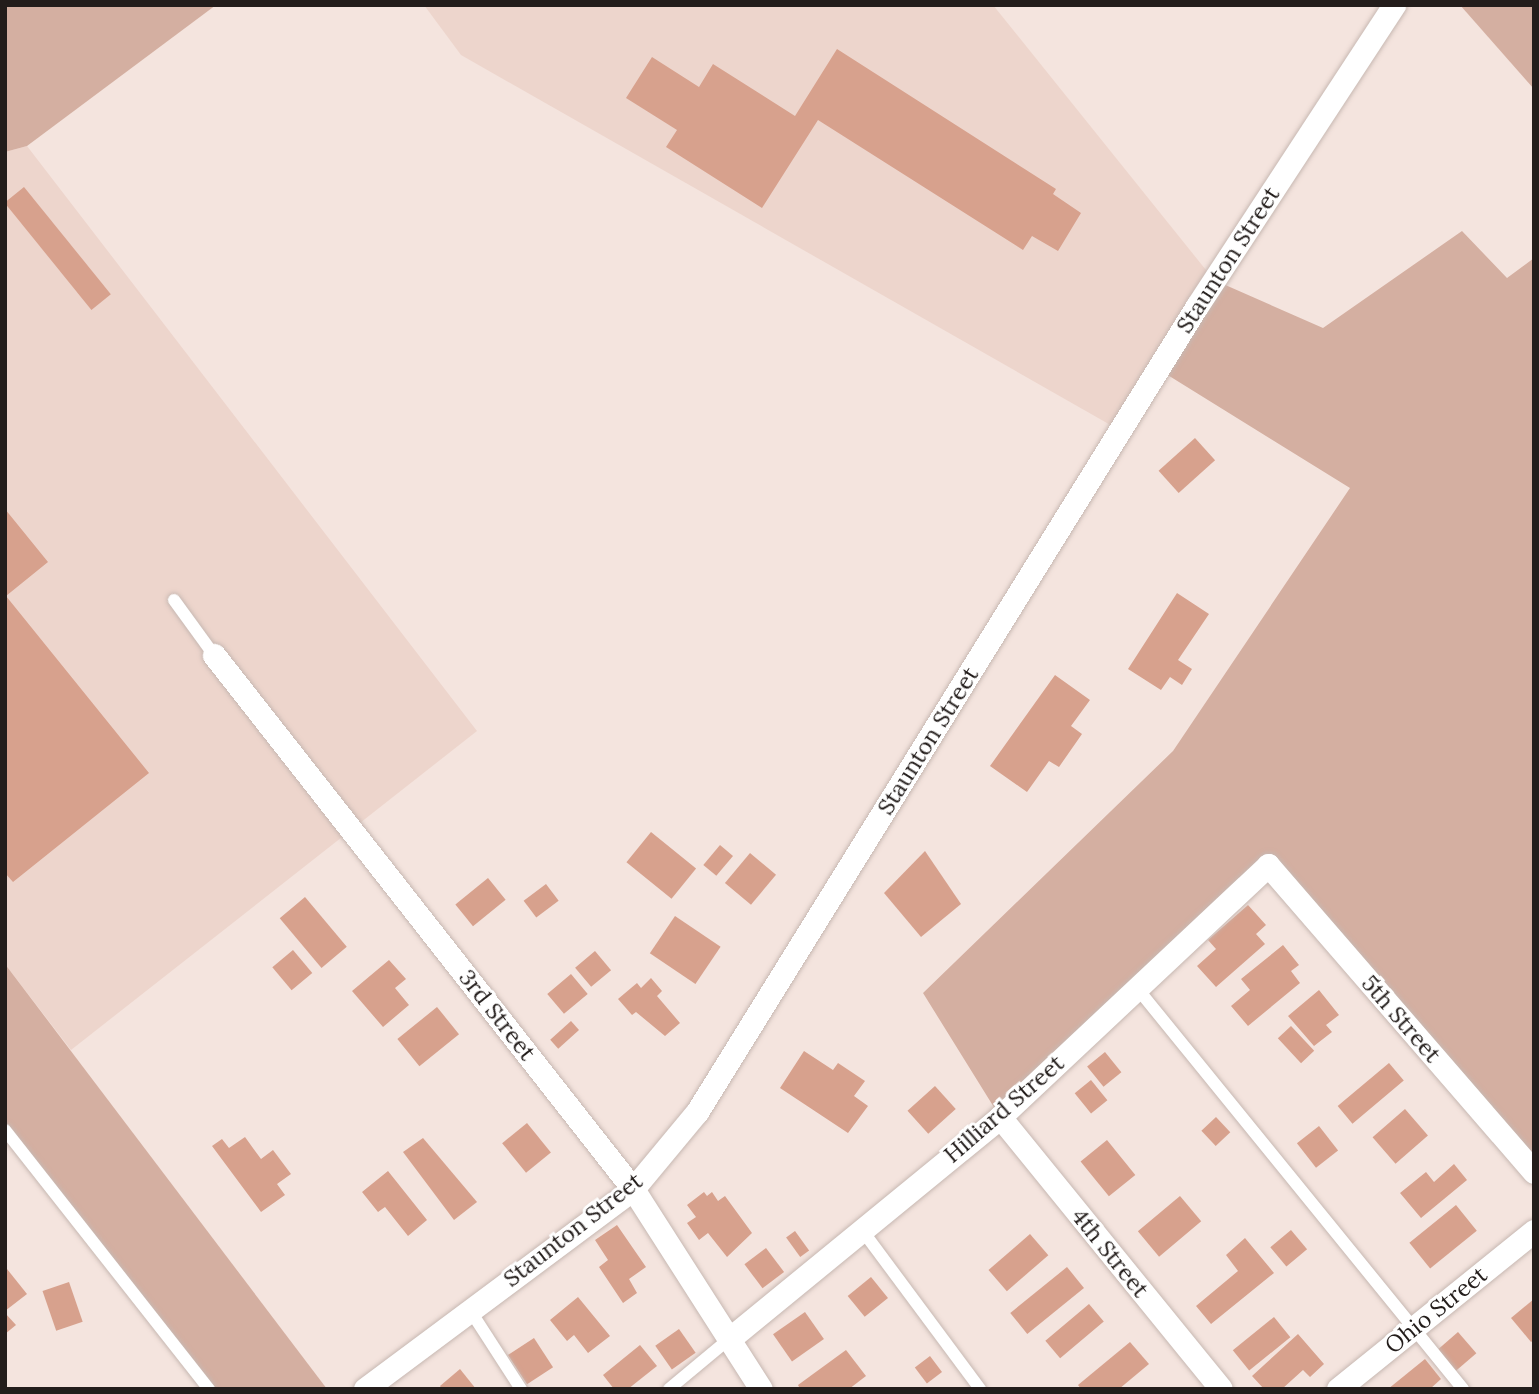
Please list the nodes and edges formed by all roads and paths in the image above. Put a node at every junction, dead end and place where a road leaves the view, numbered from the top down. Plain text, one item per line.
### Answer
1 (1394, 5) edge
2 (174, 600) dead end
3 (215, 655) joint
4 (1268, 865) joint
5 (1137, 988) junction
6 (1000, 1117) junction
7 (5, 1130) edge
8 (1534, 1172) edge
9 (633, 1189) junction
10 (862, 1230) junction
11 (1534, 1231) edge
12 (470, 1310) junction
13 (1414, 1328) junction
14 (728, 1340) junction
15 (209, 1389) edge
16 (365, 1389) edge
17 (521, 1389) edge
18 (669, 1389) edge
19 (761, 1389) edge
20 (980, 1389) edge
21 (1221, 1389) edge
22 (1338, 1389) edge
23 (1463, 1389) edge

1 - 9 street, Staunton Street
2 - 3 lane
3 - 9 street, 3rd Street
4 - 5 street, Hilliard Street
4 - 8 street, 5th Street
5 - 6 street, Hilliard Street
5 - 13 lane
6 - 10 street, Hilliard Street
6 - 21 street, 4th Street
7 - 15 lane
9 - 12 street, Staunton Street
9 - 14 street, 3rd Street
10 - 14 street, Hilliard Street
10 - 20 lane
11 - 13 street, Ohio Street
12 - 16 street, Staunton Street
12 - 17 lane
13 - 22 street, Ohio Street
13 - 23 lane
14 - 18 lane
14 - 19 street, 3rd Street

